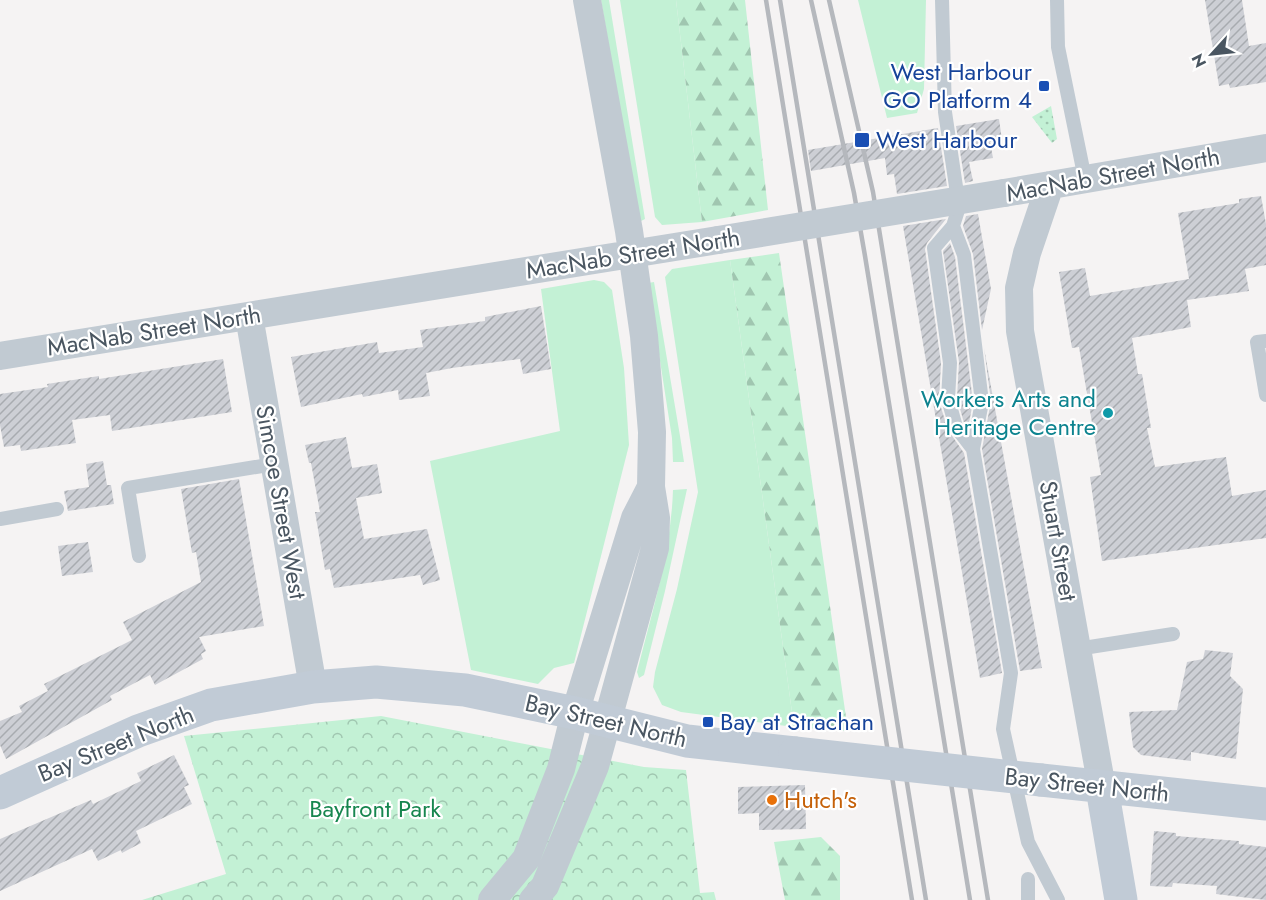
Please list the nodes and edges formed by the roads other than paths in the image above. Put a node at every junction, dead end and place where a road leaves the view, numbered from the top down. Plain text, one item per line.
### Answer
1 (587, 0) edge
2 (942, 0) edge
3 (1057, 0) edge
4 (1266, 148) edge
5 (1085, 179) junction
6 (1050, 185) junction
7 (953, 226) junction
8 (632, 253) junction
9 (249, 316) junction
10 (1266, 340) edge
11 (0, 356) edge
12 (1266, 395) edge
13 (973, 449) junction
14 (274, 464) junction
15 (651, 488) junction
16 (57, 509) dead end
17 (0, 519) edge
18 (139, 556) dead end
19 (1173, 634) dead end
20 (1077, 649) junction
21 (313, 687) junction
22 (575, 713) junction
23 (608, 721) junction
24 (1102, 788) junction
25 (0, 793) edge
26 (1266, 804) edge
27 (1028, 879) dead end
28 (492, 900) edge
29 (533, 900) edge
30 (1028, 900) edge
31 (1059, 900) edge
32 (1121, 900) edge

1 - 8 street
2 - 7 lane
3 - 5 lane
4 - 5 street, MacNab Street North
5 - 6 street, MacNab Street North
6 - 8 street, MacNab Street North, bridge
6 - 20 street, Stuart Street
7 - 13 lane
7 - 13 lane
8 - 9 street, MacNab Street North
8 - 15 street
9 - 11 street, MacNab Street North
9 - 14 street, Simcoe Street West
10 - 12 lane
13 - 31 lane
14 - 18 lane
14 - 21 street, Simcoe Street West
15 - 22 street
15 - 23 street
16 - 17 lane
19 - 20 lane
20 - 24 street, Stuart Street
21 - 22 street, Bay Street North
21 - 25 street, Bay Street North
22 - 23 street, Bay Street North
22 - 28 street
23 - 24 street, Bay Street North, bridge
23 - 29 street
24 - 26 street, Bay Street North
24 - 32 street, Stuart Street
27 - 30 lane

